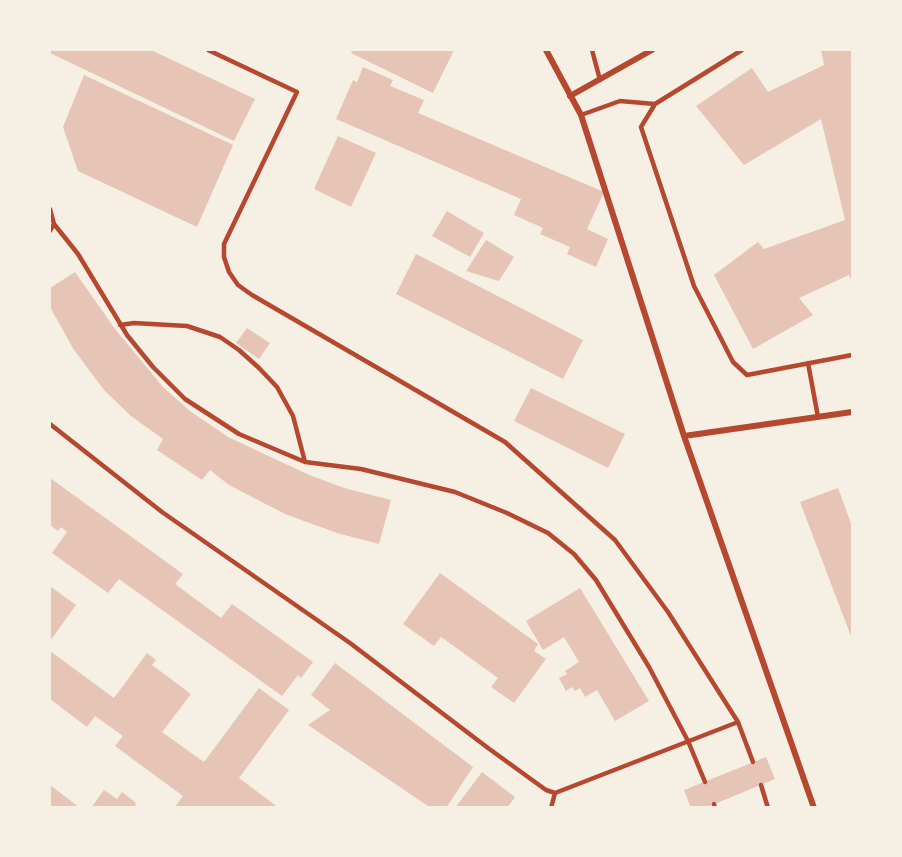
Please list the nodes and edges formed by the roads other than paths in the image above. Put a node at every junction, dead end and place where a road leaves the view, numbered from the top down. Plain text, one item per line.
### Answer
1 (208, 50) edge
2 (546, 50) edge
3 (592, 50) edge
4 (652, 50) edge
5 (742, 50) edge
6 (600, 80) junction
7 (570, 96) junction
8 (655, 104) junction
9 (581, 115) junction
10 (50, 209) edge
11 (54, 224) junction
12 (50, 231) edge
13 (120, 324) junction
14 (852, 355) edge
15 (808, 363) junction
16 (852, 412) edge
17 (818, 417) junction
18 (50, 424) edge
19 (684, 436) junction
20 (305, 462) junction
21 (738, 722) junction
22 (688, 741) junction
23 (753, 762) dead end
24 (705, 782) dead end
25 (761, 785) dead end
26 (555, 793) junction
27 (551, 807) edge
28 (768, 807) edge
29 (814, 807) edge

1 - 21 lane
2 - 7 street
3 - 6 lane
4 - 6 street
5 - 8 lane
6 - 7 street
7 - 9 street
8 - 9 lane
8 - 15 lane
9 - 19 street
10 - 11 lane
11 - 12 lane
11 - 13 lane
13 - 20 lane
13 - 20 lane
14 - 15 lane
15 - 17 lane
16 - 17 street
17 - 19 street
18 - 26 lane
19 - 29 street
20 - 22 lane
21 - 22 lane
21 - 23 lane
22 - 24 lane
22 - 26 lane
25 - 28 lane
26 - 27 lane

